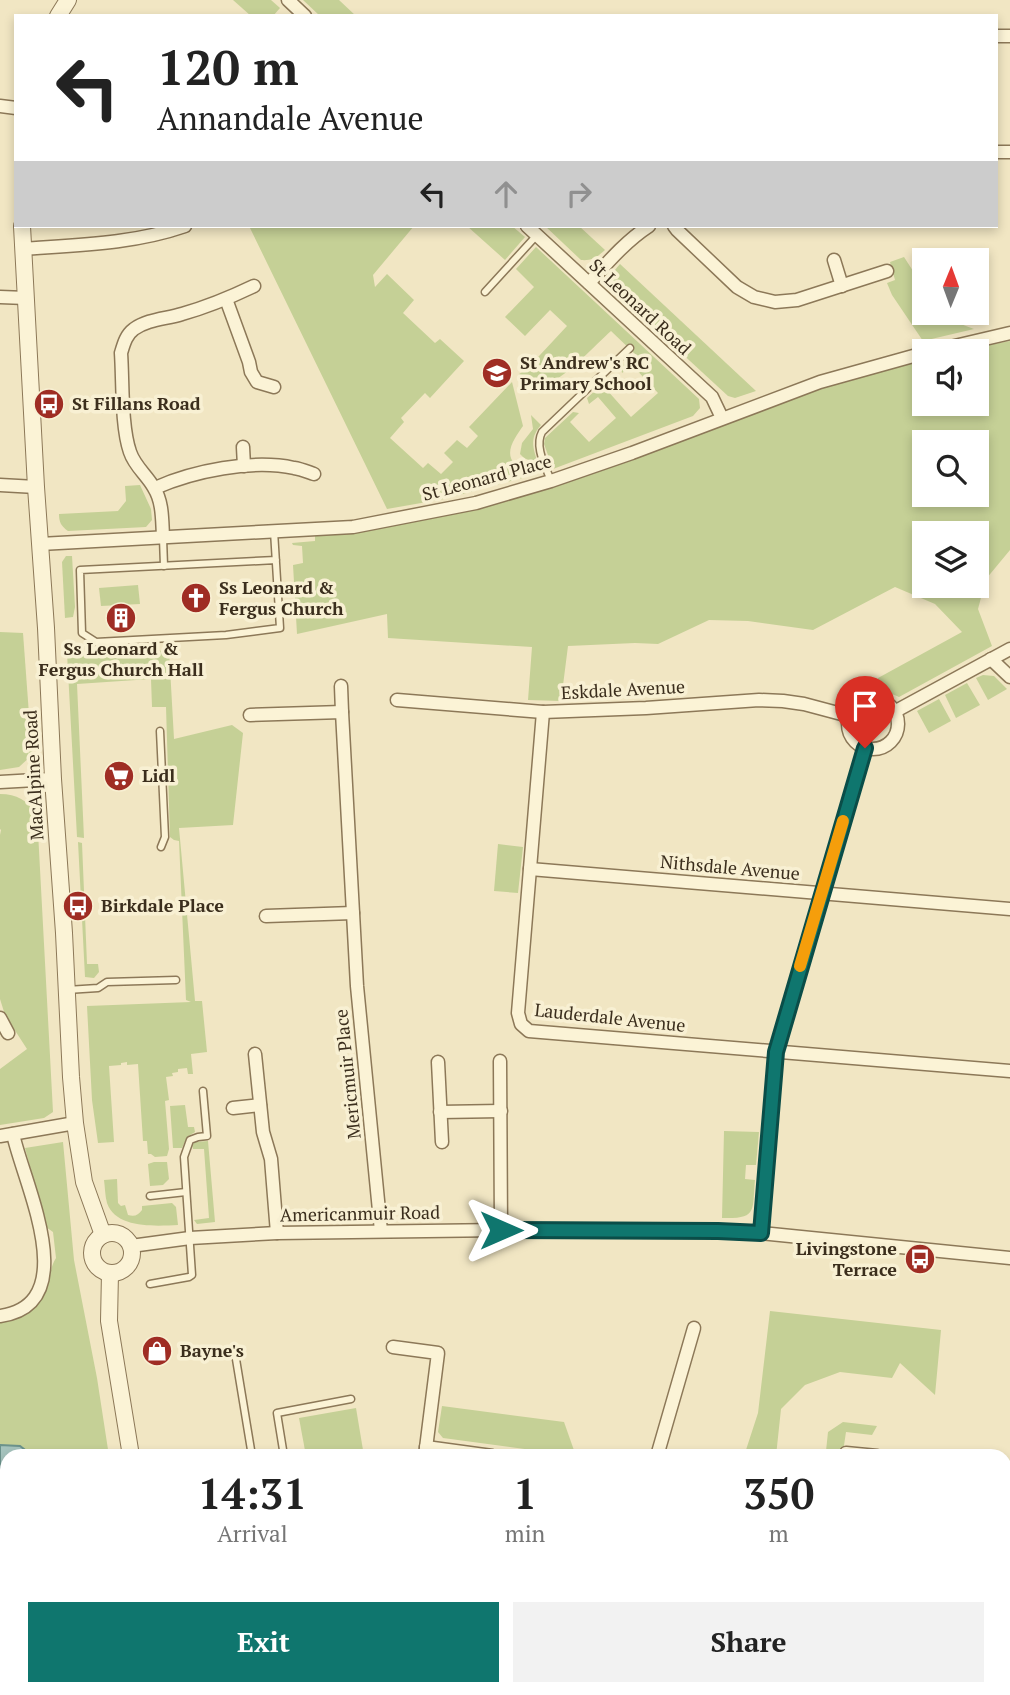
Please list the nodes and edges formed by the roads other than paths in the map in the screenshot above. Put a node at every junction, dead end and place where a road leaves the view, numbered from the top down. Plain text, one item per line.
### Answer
1 (288, 0) edge
2 (302, 14) edge
3 (22, 228) edge
4 (179, 228) edge
5 (646, 228) edge
6 (676, 228) edge
7 (532, 230) edge
8 (23, 249) junction
9 (834, 260) dead end
10 (887, 271) dead end
11 (589, 283) junction
12 (254, 286) dead end
13 (842, 286) junction
14 (485, 292) dead end
15 (0, 297) edge
16 (26, 298) junction
17 (226, 299) junction
18 (1010, 334) edge
19 (987, 339) edge
20 (630, 348) dead end
21 (912, 356) edge
22 (274, 387) dead end
23 (722, 418) junction
24 (243, 447) dead end
25 (244, 466) junction
26 (314, 474) dead end
27 (551, 481) junction
28 (0, 485) edge
29 (36, 487) junction
30 (155, 488) junction
31 (274, 530) junction
32 (163, 536) junction
33 (40, 544) junction
34 (276, 560) junction
35 (164, 566) junction
36 (1010, 649) edge
37 (991, 659) junction
38 (1010, 677) edge
39 (341, 686) dead end
40 (397, 700) dead end
41 (342, 712) junction
42 (543, 712) junction
43 (894, 712) junction
44 (250, 715) dead end
45 (849, 716) junction
46 (160, 731) dead end
47 (865, 748) junction
48 (53, 779) junction
49 (0, 782) edge
50 (161, 847) dead end
51 (530, 869) junction
52 (821, 894) junction
53 (1010, 909) edge
54 (353, 913) junction
55 (265, 916) dead end
56 (176, 980) dead end
57 (66, 990) junction
58 (0, 1018) edge
59 (8, 1033) dead end
60 (776, 1052) junction
61 (255, 1054) dead end
62 (500, 1061) dead end
63 (438, 1062) dead end
64 (1010, 1071) edge
65 (203, 1091) dead end
66 (260, 1105) junction
67 (233, 1108) dead end
68 (500, 1111) junction
69 (440, 1112) junction
70 (75, 1124) junction
71 (6, 1135) edge
72 (442, 1142) dead end
73 (186, 1192) junction
74 (150, 1196) dead end
75 (501, 1230) junction
76 (381, 1231) junction
77 (277, 1233) junction
78 (761, 1233) junction
79 (103, 1235) junction
80 (190, 1238) junction
81 (131, 1247) junction
82 (1010, 1258) edge
83 (110, 1273) junction
84 (150, 1284) dead end
85 (0, 1316) edge
86 (694, 1328) dead end
87 (234, 1347) dead end
88 (393, 1347) dead end
89 (351, 1399) dead end
90 (130, 1449) edge
91 (251, 1449) edge
92 (283, 1449) edge
93 (425, 1449) edge
94 (659, 1449) edge

1 - 2 street
3 - 8 street, MacAlpine Road
4 - 8 street
5 - 11 street
6 - 13 street
7 - 11 street, St Leonard Road
7 - 14 lane
8 - 16 street, MacAlpine Road
9 - 13 street
10 - 13 street
11 - 23 street, St Leonard Road
12 - 17 street
15 - 16 street
16 - 29 street, MacAlpine Road
17 - 22 street
17 - 30 street
18 - 19 street, St Leonard Place
20 - 27 lane
21 - 23 street, St Leonard Place
23 - 27 street, St Leonard Place
24 - 25 street
25 - 26 street
25 - 30 street
27 - 31 street, St Leonard Place
28 - 29 street
29 - 33 street, MacAlpine Road
30 - 32 street
31 - 32 street, St Leonard Place
31 - 34 lane
32 - 33 street, St Leonard Place
32 - 35 lane
33 - 48 street, MacAlpine Road
34 - 35 lane
34 - 35 lane
36 - 37 street
37 - 38 street
37 - 43 street
39 - 41 street, Mericmuir Place
40 - 42 street, Eskdale Avenue
41 - 44 street
41 - 54 street, Mericmuir Place
42 - 45 street, Eskdale Avenue
42 - 51 street, Lauderdale Avenue
43 - 45 street
43 - 47 street
45 - 47 street
46 - 50 lane
47 - 52 street
48 - 49 street
48 - 57 street, MacAlpine Road
51 - 52 street, Nithsdale Avenue
51 - 60 street, Lauderdale Avenue
52 - 53 street, Nithsdale Avenue
52 - 60 street
54 - 55 street
54 - 76 street, Mericmuir Place
56 - 57 lane
57 - 70 street, MacAlpine Road
58 - 59 street
60 - 64 street, Lauderdale Avenue
60 - 78 street
61 - 66 street
62 - 68 street
63 - 69 street
65 - 73 lane
66 - 67 street
66 - 77 street
68 - 69 street
68 - 75 street
69 - 72 street
70 - 71 street
70 - 79 street, MacAlpine Road
71 - 85 street
73 - 74 lane
73 - 80 lane
75 - 76 street, Americanmuir Road
75 - 78 street, Americanmuir Road
76 - 77 street, Americanmuir Road
77 - 80 street, Americanmuir Road
78 - 82 street, Americanmuir Road
79 - 81 street
79 - 83 street
80 - 81 street, Americanmuir Road
80 - 84 lane
81 - 83 street
83 - 90 street
86 - 94 street
87 - 91 lane
88 - 93 street
89 - 92 lane

